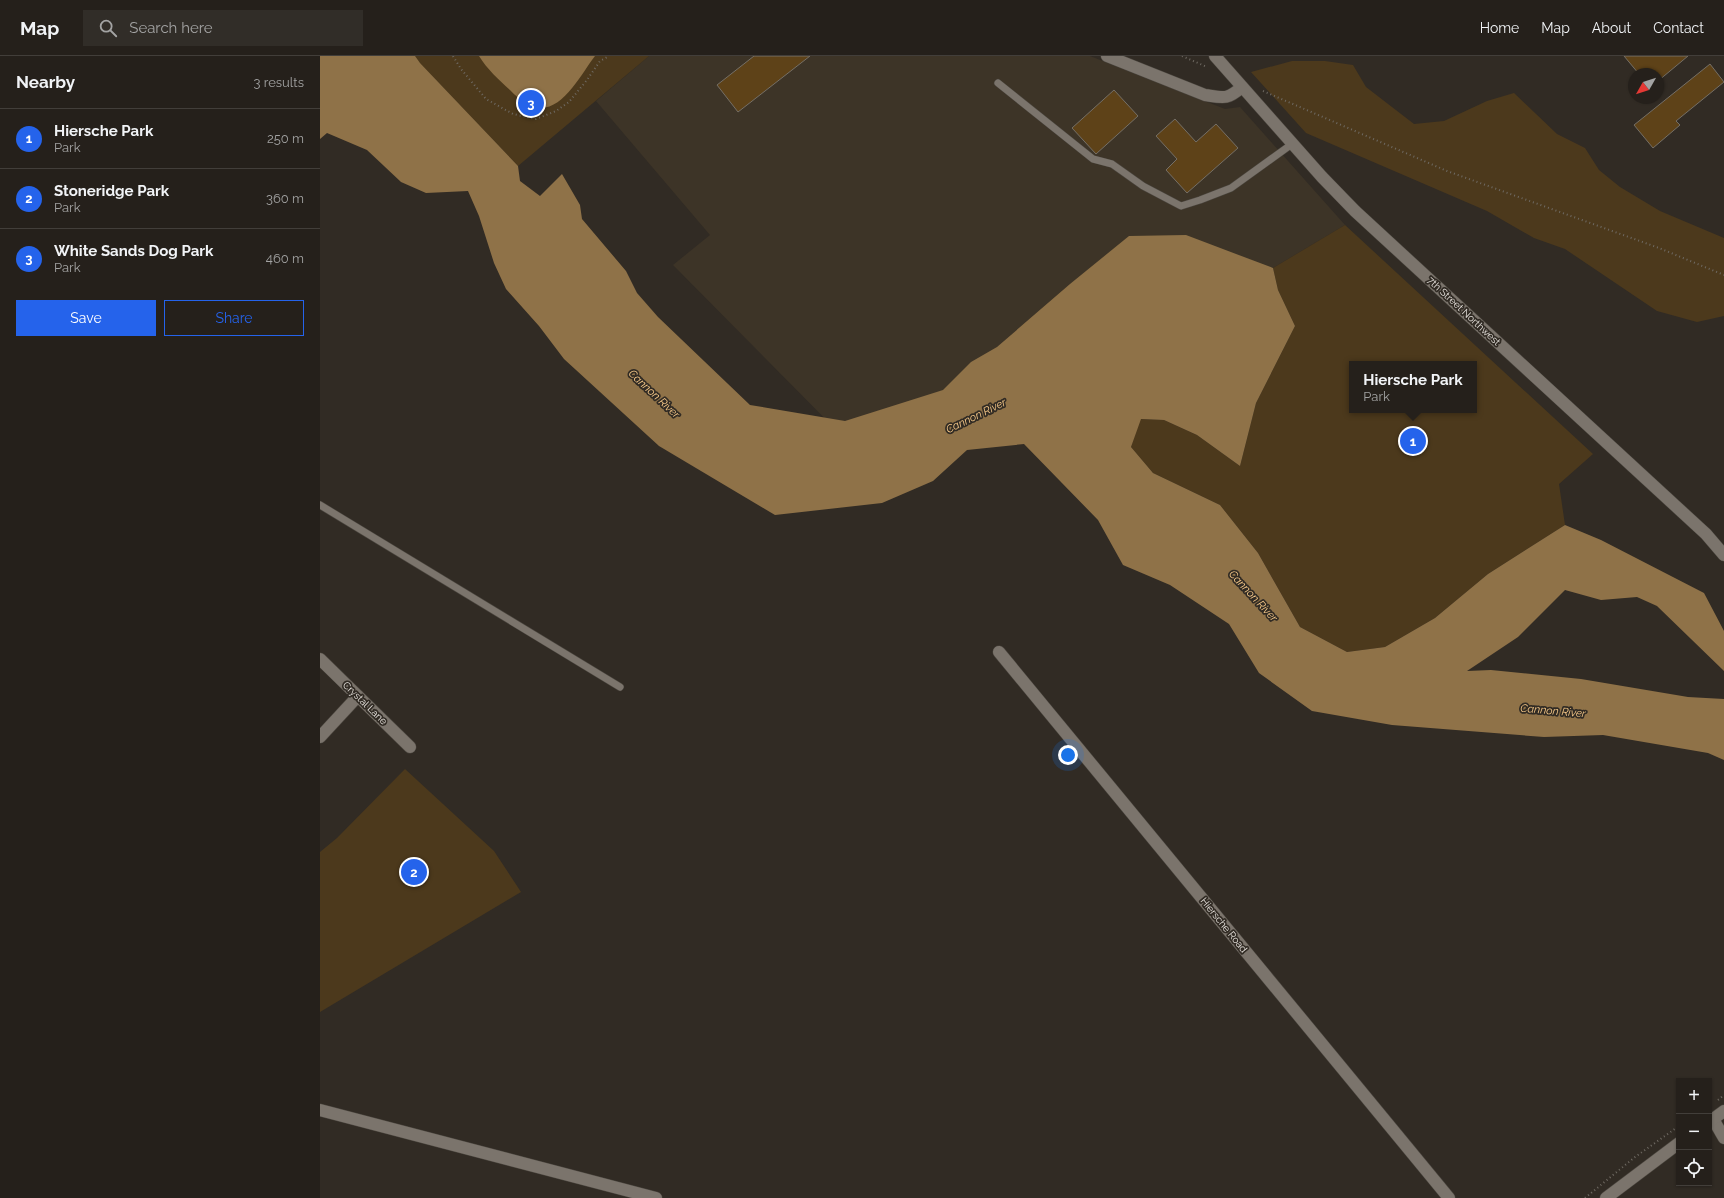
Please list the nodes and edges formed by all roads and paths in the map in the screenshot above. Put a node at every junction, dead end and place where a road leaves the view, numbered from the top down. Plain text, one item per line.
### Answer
1 (452, 56) edge
2 (609, 56) edge
3 (1107, 56) edge
4 (1182, 56) edge
5 (1215, 56) edge
6 (1208, 67) dead end
7 (998, 83) dead end
8 (1242, 87) junction
9 (1256, 88) dead end
10 (1292, 144) junction
11 (1724, 275) edge
12 (320, 505) edge
13 (1724, 555) edge
14 (999, 652) dead end
15 (320, 659) edge
16 (620, 687) dead end
17 (358, 696) junction
18 (320, 737) edge
19 (410, 747) dead end
20 (320, 1110) edge
21 (1724, 1111) edge
22 (1712, 1119) edge
23 (1712, 1121) edge
24 (1676, 1128) edge
25 (1724, 1138) edge
26 (1676, 1145) edge
27 (656, 1198) edge
28 (1448, 1198) edge
29 (1585, 1198) edge
30 (1606, 1198) edge

1 - 2 path
3 - 8 street
4 - 6 path
5 - 8 street, 7th Street Northwest
7 - 10 lane
8 - 10 street, 7th Street Northwest
9 - 11 path
10 - 13 street, 7th Street Northwest
12 - 16 lane
14 - 28 street, Hiersche Road
15 - 17 street, Crystal Lane
17 - 18 street
17 - 19 street, Crystal Lane
20 - 27 street
21 - 22 street
23 - 25 street
24 - 29 path
26 - 30 street

